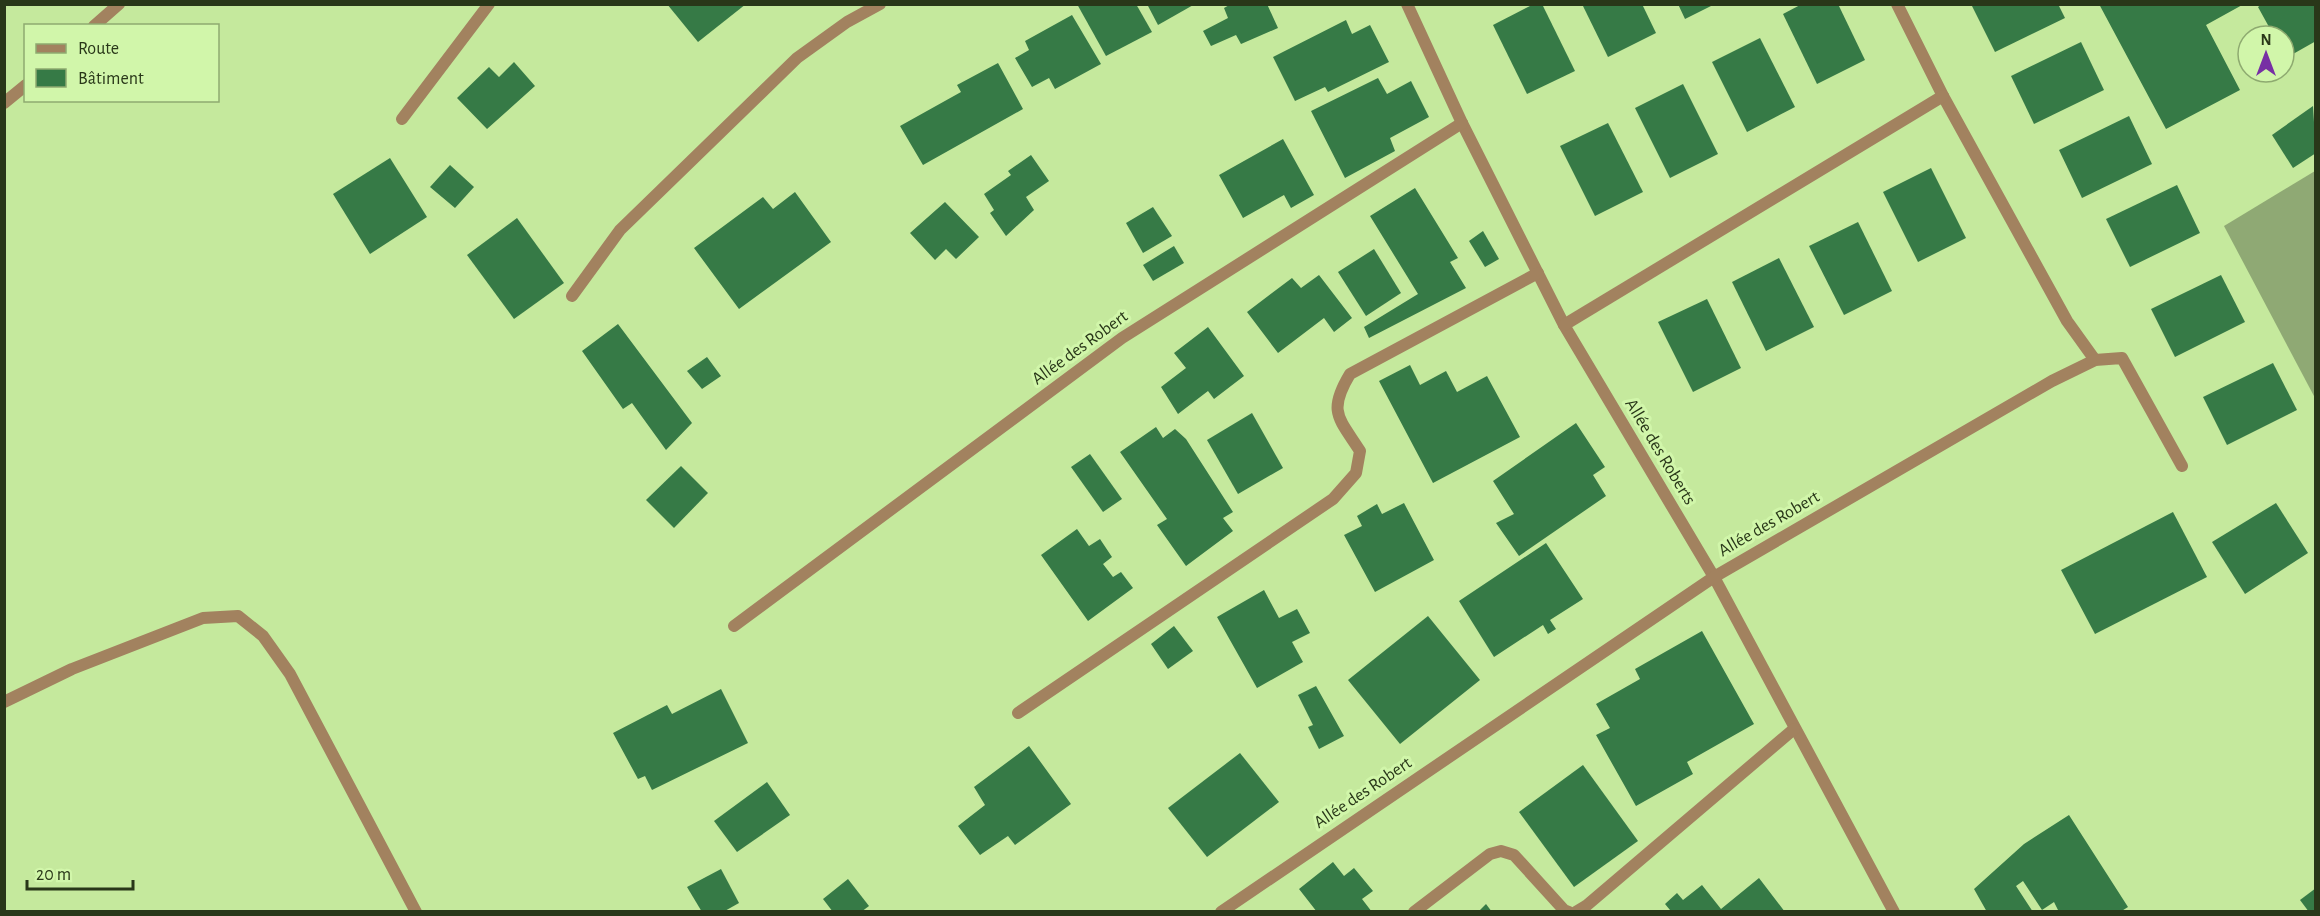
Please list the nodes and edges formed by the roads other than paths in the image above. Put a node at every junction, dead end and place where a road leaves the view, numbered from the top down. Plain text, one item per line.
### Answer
1 (119, 4) edge
2 (489, 4) edge
3 (880, 4) edge
4 (1407, 4) edge
5 (1898, 4) edge
6 (96, 24) edge
7 (24, 87) edge
8 (1943, 96) junction
9 (4, 102) edge
10 (402, 119) dead end
11 (1462, 123) junction
12 (1538, 273) junction
13 (572, 296) dead end
14 (1564, 325) junction
15 (2095, 360) junction
16 (2182, 466) dead end
17 (1714, 576) junction
18 (734, 626) dead end
19 (4, 702) edge
20 (1018, 713) dead end
21 (1794, 729) junction
22 (416, 912) edge
23 (1221, 912) edge
24 (1414, 912) edge
25 (1569, 912) edge
26 (1576, 912) edge
27 (1894, 912) edge

1 - 6 street
2 - 10 street
3 - 13 street
4 - 11 street, Allée des Roberts
5 - 8 street
7 - 9 street
8 - 14 street
8 - 15 street
11 - 12 street, Allée des Roberts
11 - 18 street, Allée des Robert
12 - 14 street, Allée des Roberts
12 - 20 street
14 - 17 street, Allée des Roberts
15 - 16 street
15 - 17 street, Allée des Robert
17 - 21 street, Allée des Roberts
17 - 23 street, Allée des Robert
19 - 22 street
21 - 26 street
21 - 27 street, Allée des Roberts
24 - 25 street

